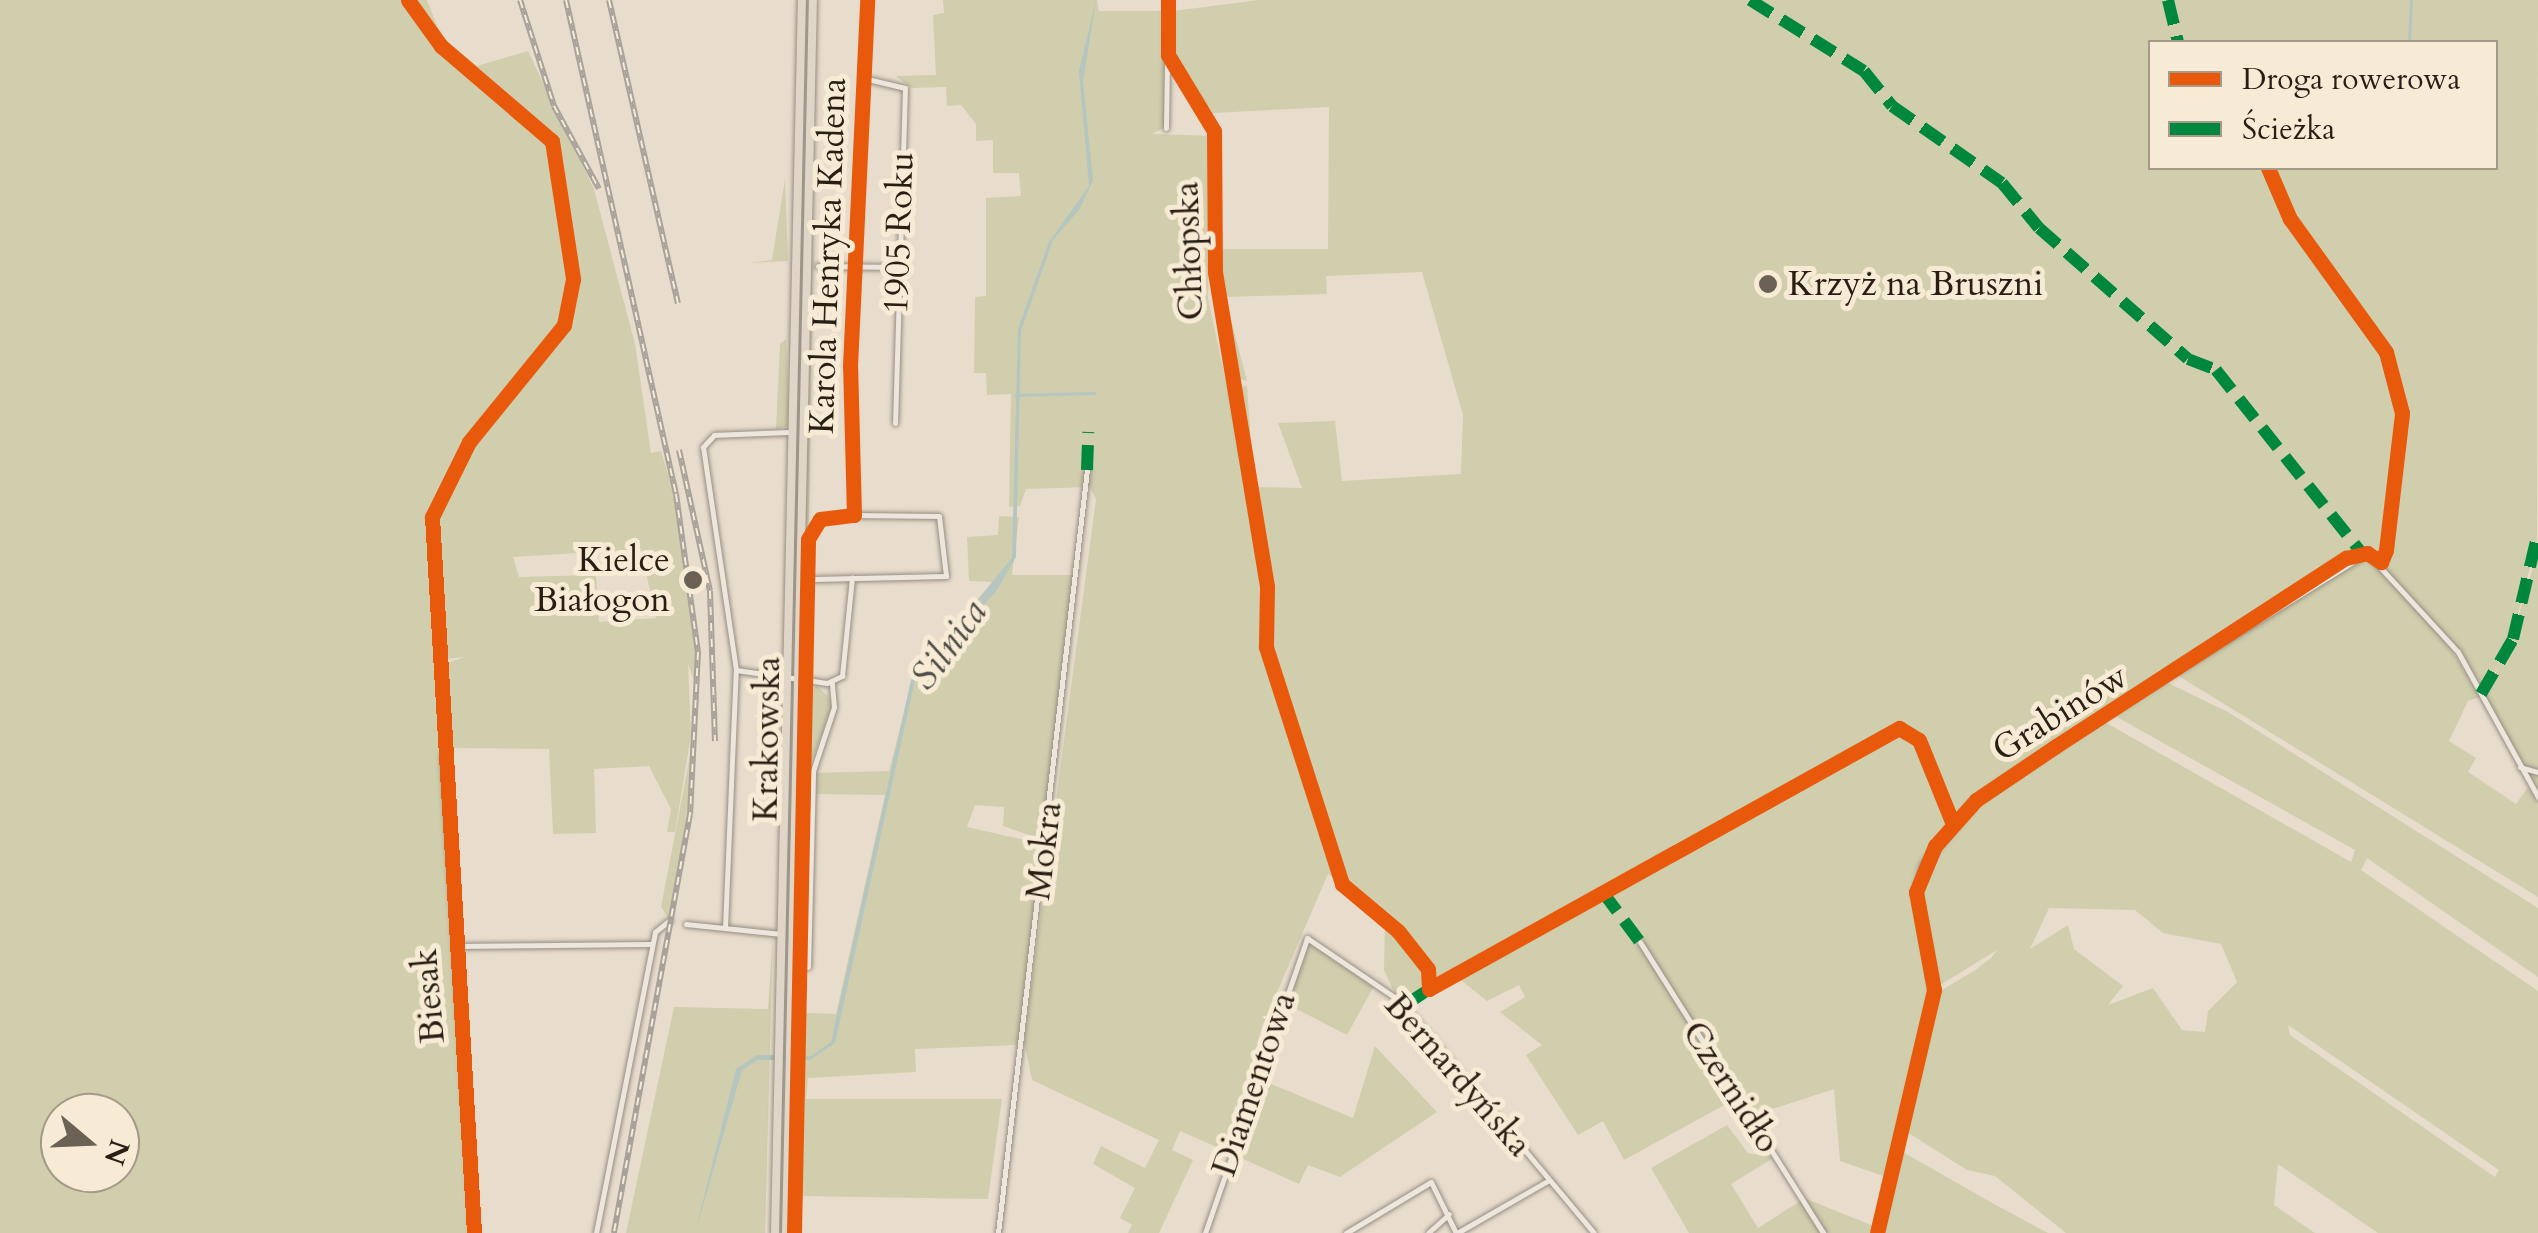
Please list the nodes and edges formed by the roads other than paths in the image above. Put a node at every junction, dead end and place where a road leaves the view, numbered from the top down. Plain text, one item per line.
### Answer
1 (802, 0) edge
2 (813, 0) edge
3 (867, 0) edge
4 (1168, 0) edge
5 (1168, 55) junction
6 (863, 78) junction
7 (1166, 128) dead end
8 (818, 266) dead end
9 (854, 267) junction
10 (898, 268) junction
11 (895, 423) dead end
12 (793, 432) junction
13 (1246, 458) dead end
14 (1086, 470) dead end
15 (852, 578) junction
16 (814, 579) dead end
17 (736, 670) junction
18 (788, 678) junction
19 (798, 680) junction
20 (832, 682) junction
21 (442, 754) dead end
22 (2520, 767) junction
23 (2538, 772) edge
24 (2538, 797) edge
25 (670, 920) dead end
26 (686, 924) dead end
27 (809, 925) junction
28 (792, 926) junction
29 (725, 928) junction
30 (782, 934) junction
31 (1307, 938) joint
32 (1640, 942) dead end
33 (652, 944) junction
34 (454, 946) junction
35 (808, 967) dead end
36 (1549, 1180) junction
37 (1449, 1214) junction
38 (474, 1233) edge
39 (596, 1233) edge
40 (775, 1233) edge
41 (786, 1233) edge
42 (998, 1233) edge
43 (1205, 1233) edge
44 (1346, 1233) edge
45 (1428, 1233) edge
46 (1456, 1233) edge
47 (1594, 1233) edge
48 (1824, 1233) edge
49 (1877, 1233) edge

1 - 12 main road, Krakowska
2 - 19 main road, Krakowska
3 - 6 street, Karola Henryka Kadena
4 - 5 street
5 - 7 street
5 - 13 street, Chłopska
6 - 9 street, Karola Henryka Kadena
6 - 10 street, 1905 Roku
8 - 9 street
9 - 10 street
9 - 15 street, Karola Henryka Kadena
10 - 11 street, 1905 Roku
12 - 17 street, Krakowska
12 - 18 main road, Krakowska
14 - 42 street, Mokra
15 - 16 street
15 - 20 street
17 - 18 street
17 - 29 street, Krakowska
18 - 19 street
18 - 30 main road, Krakowska
19 - 20 street
19 - 28 main road, Krakowska
20 - 27 street, Krakowska
21 - 34 street, Biesak
22 - 23 street
22 - 24 street
22 - 49 street, Grabinów
25 - 33 street
26 - 29 street
27 - 28 street
27 - 35 street, Krakowska
28 - 41 main road, Krakowska
29 - 30 street
30 - 40 main road, Krakowska
31 - 36 street, Bernardyńska
31 - 43 street, Diamentowa
32 - 48 street, Czernidło
33 - 34 street
33 - 39 street
34 - 38 street, Biesak
36 - 46 street
36 - 47 street, Bernardyńska
37 - 44 street
37 - 45 street
37 - 46 street

